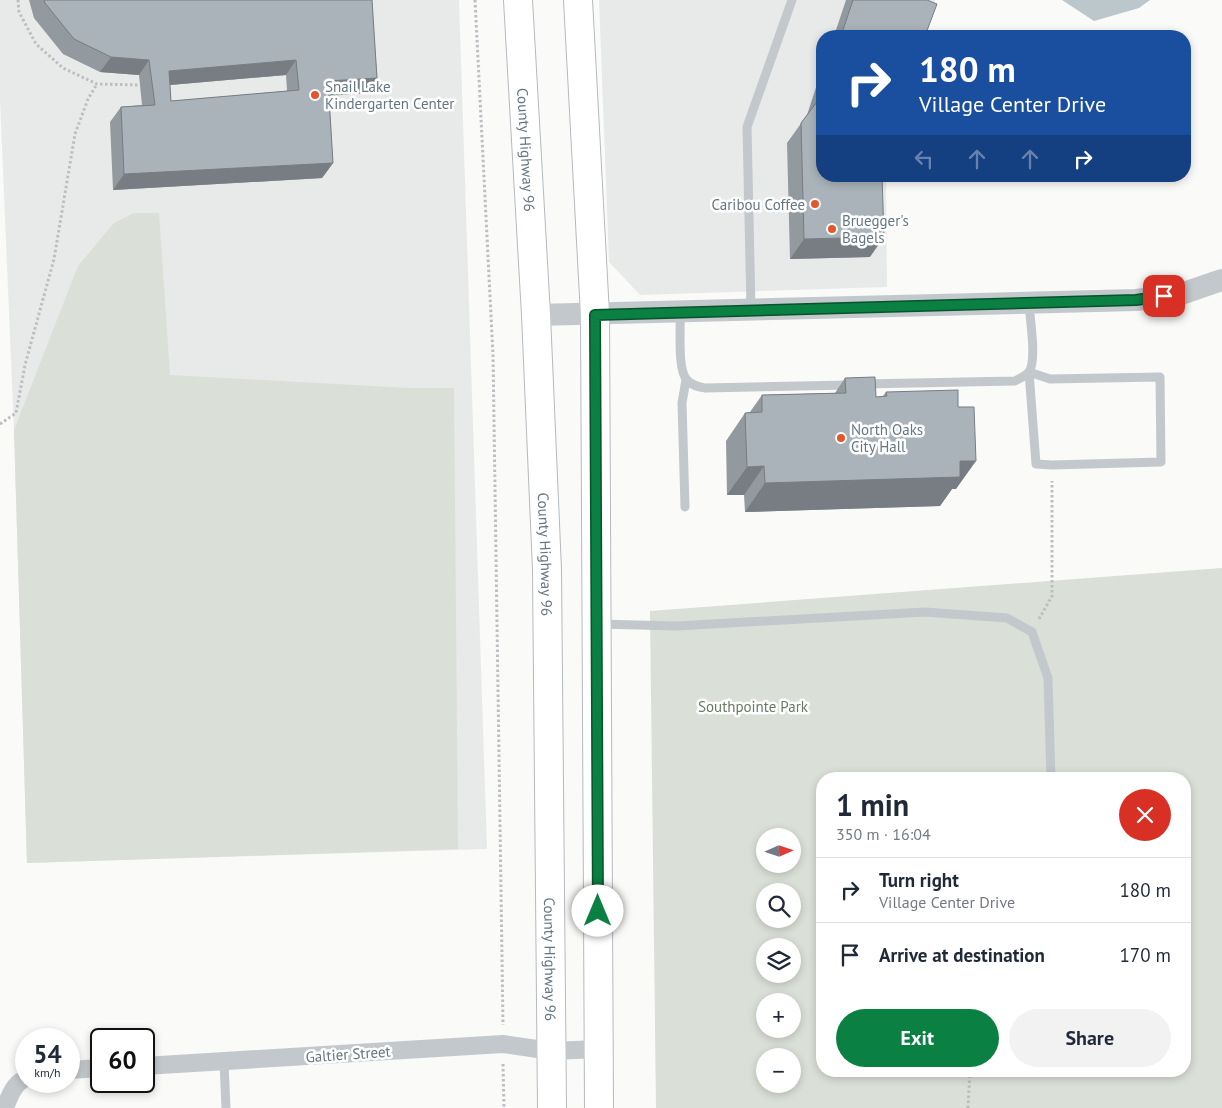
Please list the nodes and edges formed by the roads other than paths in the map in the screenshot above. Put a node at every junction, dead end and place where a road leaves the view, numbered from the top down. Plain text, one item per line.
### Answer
1 (518, 0) edge
2 (578, 0) edge
3 (792, 0) edge
4 (1222, 280) edge
5 (1029, 302) junction
6 (751, 310) junction
7 (680, 312) junction
8 (595, 315) junction
9 (536, 316) junction
10 (1029, 372) junction
11 (686, 380) junction
12 (685, 507) dead end
13 (597, 624) junction
14 (1051, 772) edge
15 (599, 1049) junction
16 (551, 1051) junction
17 (224, 1062) junction
18 (155, 1065) edge
19 (15, 1088) edge
20 (7, 1103) edge
21 (226, 1108) edge
22 (552, 1108) edge
23 (599, 1108) edge

1 - 9 main road, County Highway 96
2 - 8 main road
3 - 6 lane
4 - 5 street
5 - 6 street
5 - 10 lane
6 - 7 street
7 - 8 street
7 - 11 lane
8 - 9 street
8 - 13 main road
9 - 16 main road, County Highway 96
10 - 10 lane
10 - 11 lane
11 - 12 lane
13 - 14 lane
13 - 15 main road
15 - 16 street, Galtier Street
15 - 23 main road
16 - 17 street, Galtier Street
16 - 22 main road, County Highway 96
17 - 18 street, Galtier Street
17 - 21 lane
19 - 20 street

